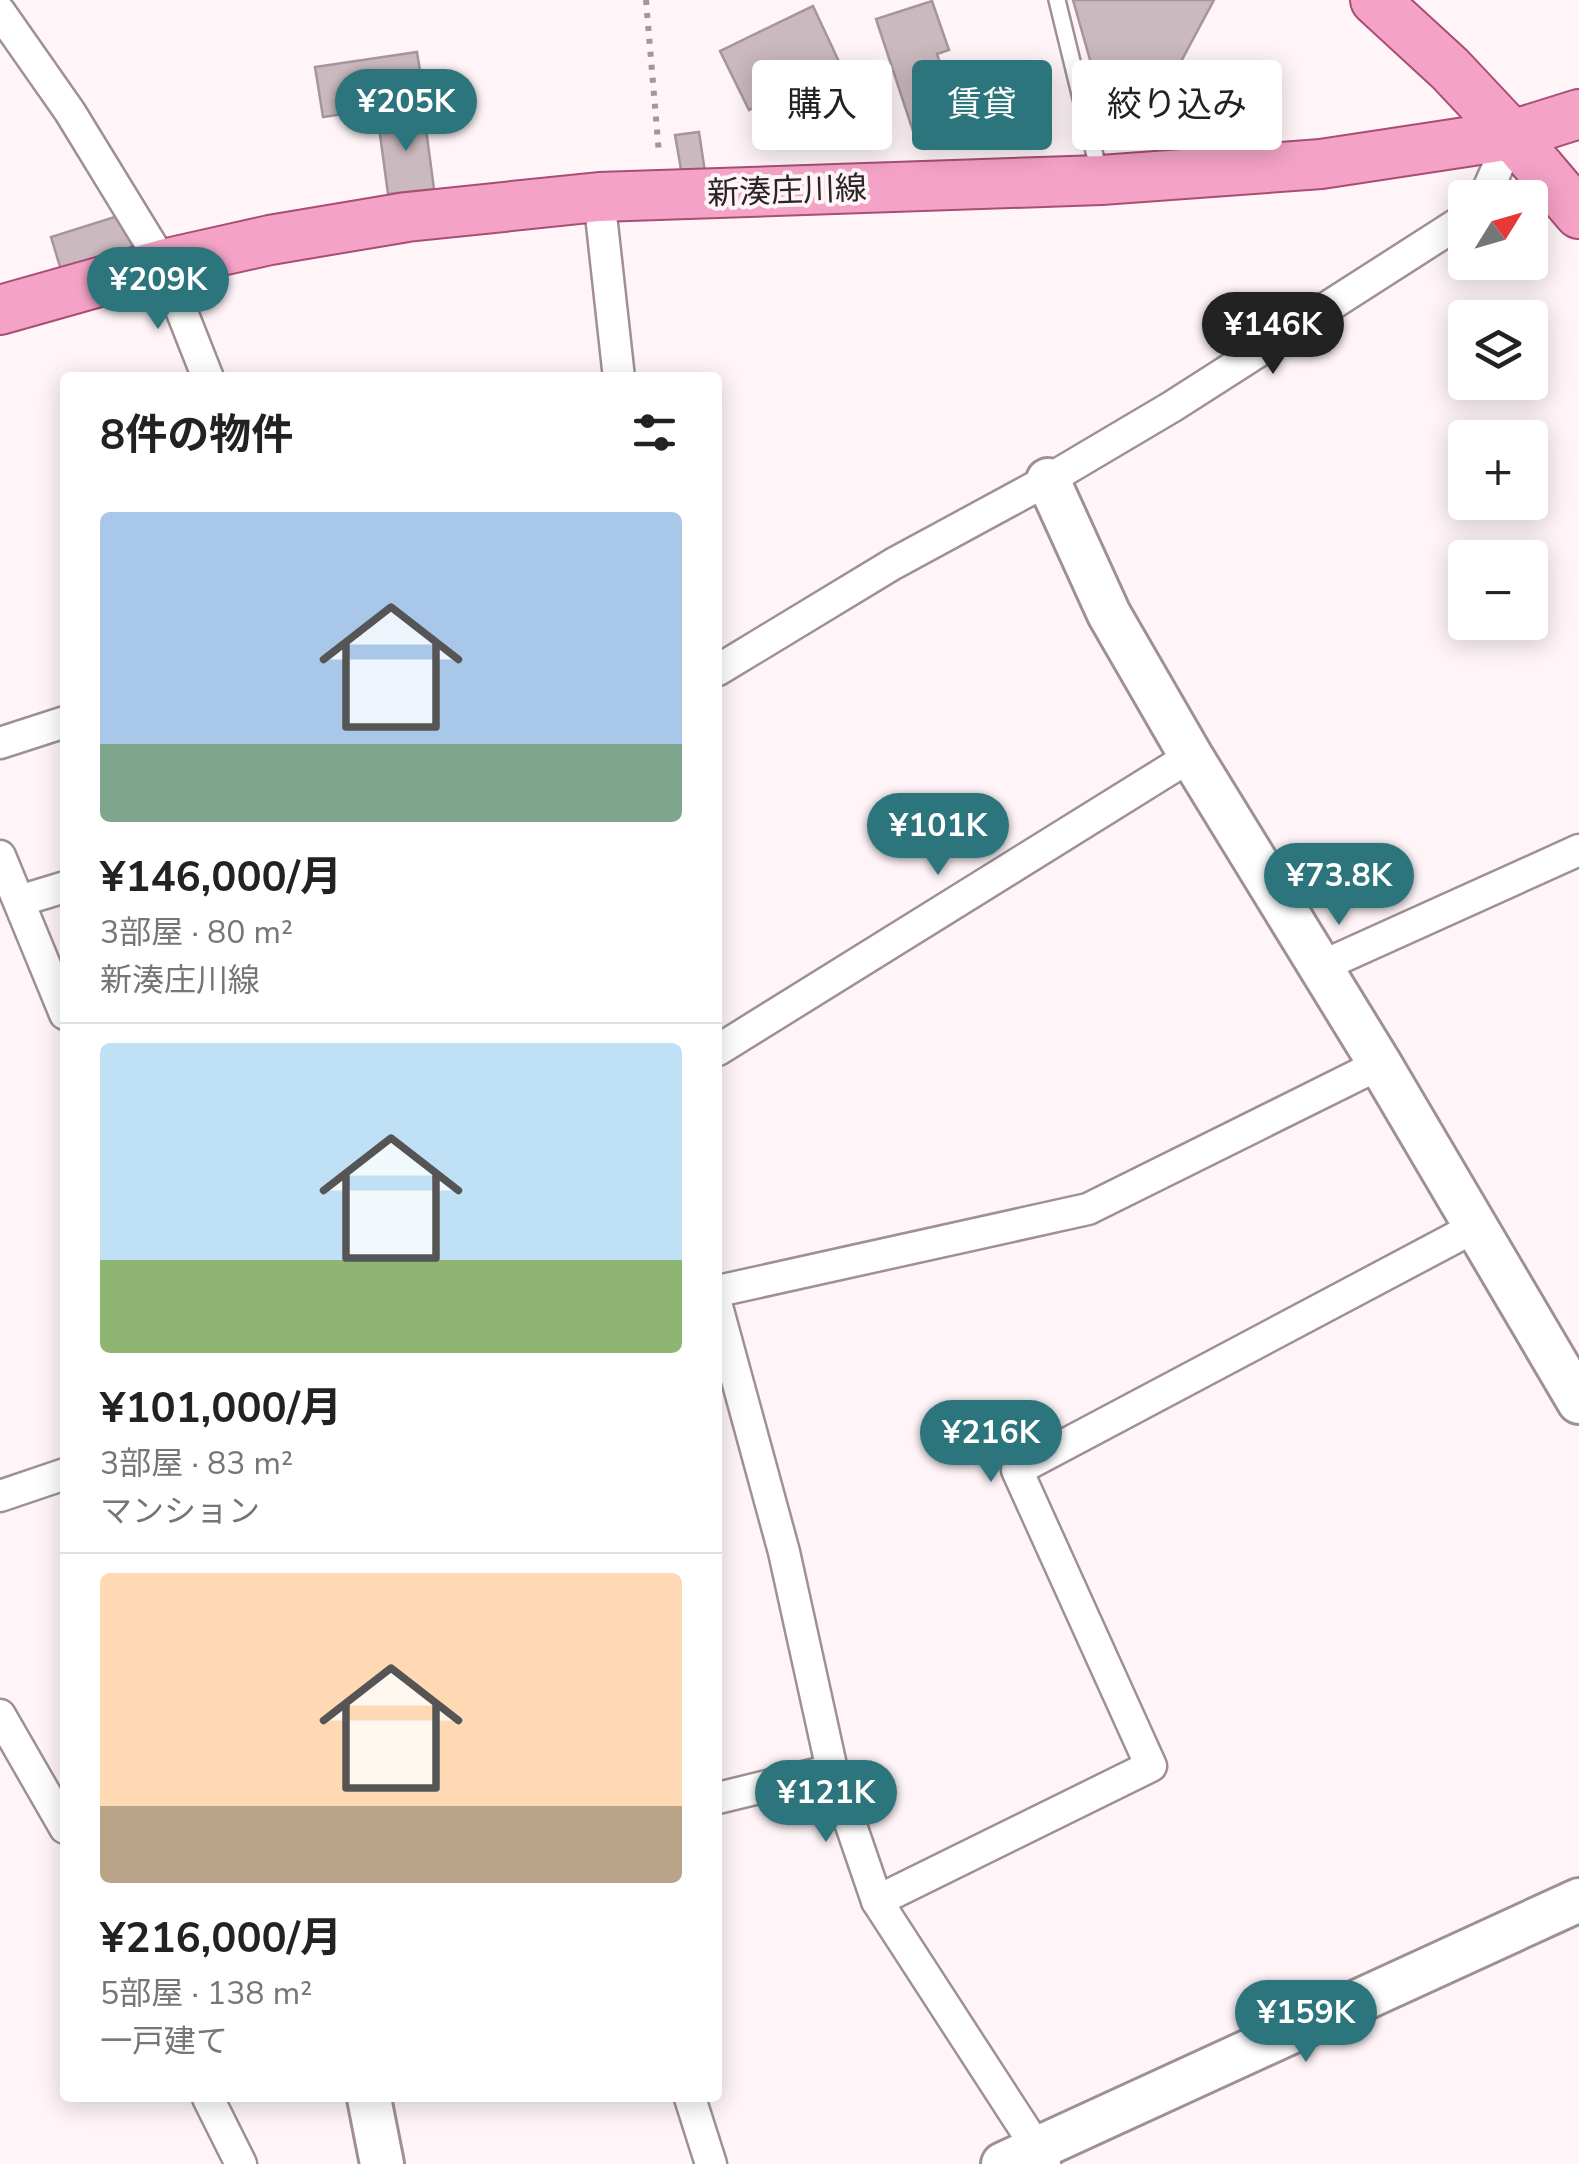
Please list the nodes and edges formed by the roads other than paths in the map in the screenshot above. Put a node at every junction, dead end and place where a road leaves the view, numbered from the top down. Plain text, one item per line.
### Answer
1 (1056, 0) edge
2 (1375, 0) edge
3 (0, 12) edge
4 (1579, 114) edge
5 (1512, 135) junction
6 (1101, 180) junction
7 (1492, 180) edge
8 (599, 196) junction
9 (1579, 214) edge
10 (1448, 230) edge
11 (163, 264) junction
12 (0, 310) edge
13 (206, 372) edge
14 (618, 372) edge
15 (1048, 480) junction
16 (722, 668) edge
17 (60, 724) edge
18 (0, 742) edge
19 (1191, 756) junction
20 (1579, 850) edge
21 (0, 856) edge
22 (60, 889) edge
23 (19, 901) junction
24 (1320, 967) junction
25 (60, 1002) edge
26 (722, 1048) edge
27 (1380, 1064) junction
28 (1477, 1226) junction
29 (722, 1290) edge
30 (722, 1325) edge
31 (1579, 1402) edge
32 (60, 1476) edge
33 (0, 1496) edge
34 (0, 1715) edge
35 (832, 1770) junction
36 (722, 1797) edge
37 (60, 1819) edge
38 (1579, 1900) edge
39 (877, 1901) junction
40 (210, 2102) edge
41 (371, 2102) edge
42 (691, 2102) edge
43 (1028, 2159) edge
44 (242, 2164) edge
45 (382, 2164) edge
46 (710, 2164) edge

1 - 6 lane
2 - 5 main road
3 - 11 street
4 - 5 main road, 新湊庄川線
5 - 6 main road, 新湊庄川線
5 - 7 street
5 - 9 main road
6 - 8 main road, 新湊庄川線
8 - 11 main road, 新湊庄川線
8 - 14 street
10 - 15 street
11 - 12 main road, 新湊庄川線
11 - 13 street
15 - 16 street
15 - 19 street
17 - 18 street
19 - 24 street
19 - 26 street
20 - 24 street
21 - 23 street
22 - 23 street
23 - 25 street
24 - 27 street
27 - 28 street
27 - 29 street
28 - 31 street
28 - 39 street
30 - 35 street
32 - 33 street
34 - 37 street
35 - 36 street
35 - 39 street
38 - 43 street
39 - 43 street
40 - 44 street
41 - 45 street
42 - 46 street

